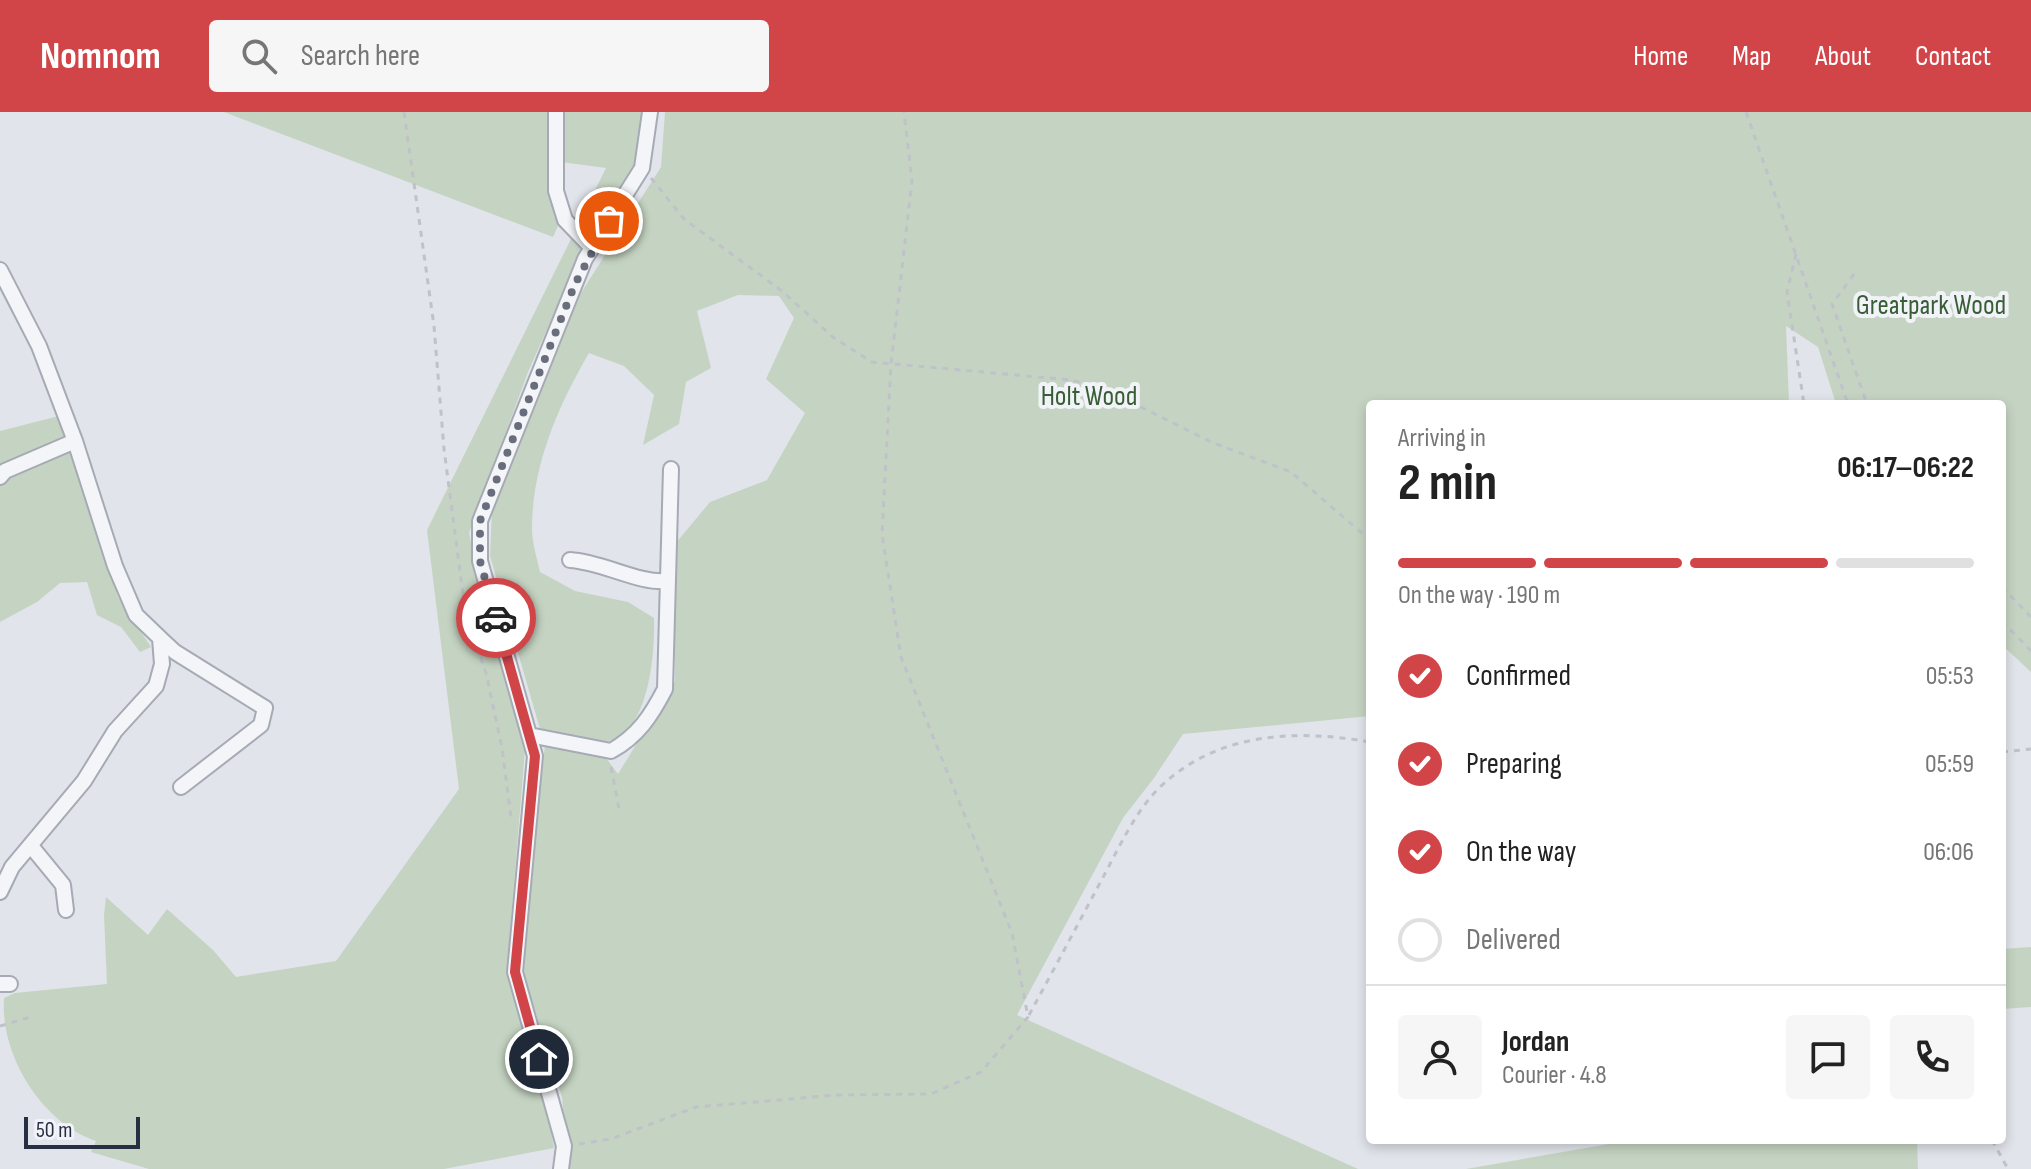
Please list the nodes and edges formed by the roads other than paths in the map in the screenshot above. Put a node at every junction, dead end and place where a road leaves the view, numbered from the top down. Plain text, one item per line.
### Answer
1 (556, 112) edge
2 (650, 112) edge
3 (592, 248) junction
4 (0, 270) edge
5 (75, 441) junction
6 (671, 469) dead end
7 (0, 477) edge
8 (570, 560) dead end
9 (667, 581) junction
10 (160, 638) junction
11 (529, 735) junction
12 (181, 787) dead end
13 (31, 846) junction
14 (0, 892) edge
15 (66, 910) dead end
16 (561, 1169) edge

1 - 3 street
2 - 3 street
3 - 11 street
4 - 5 street
5 - 7 street
5 - 10 street
6 - 9 street
8 - 9 street
9 - 11 street
10 - 12 street
10 - 13 street
11 - 16 street
13 - 14 street
13 - 15 street

